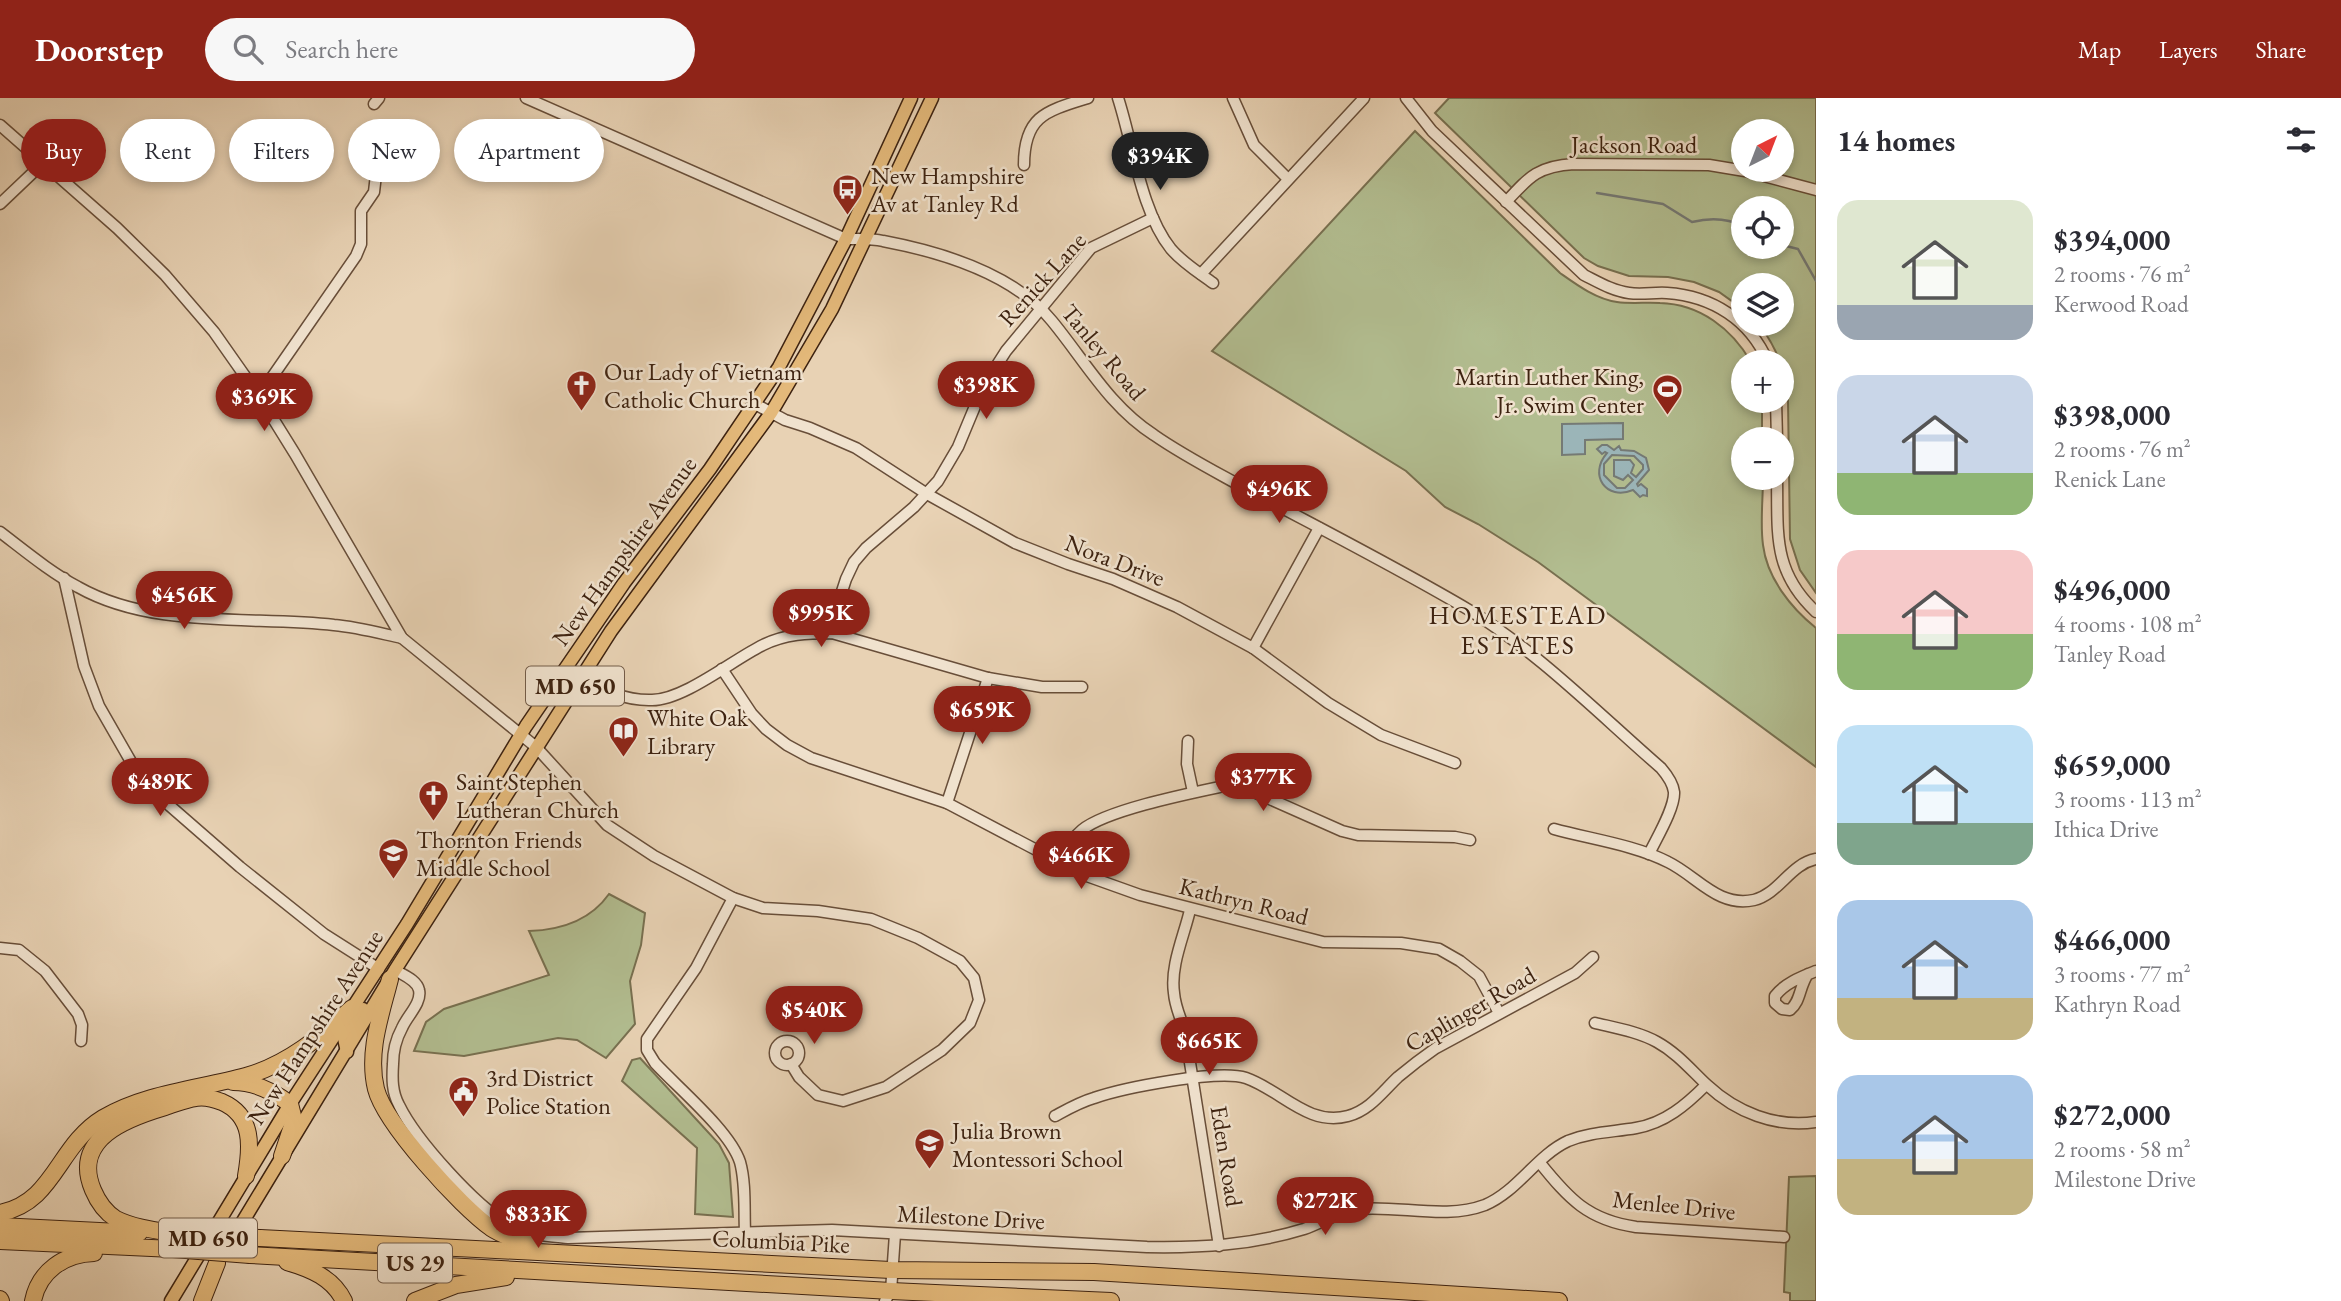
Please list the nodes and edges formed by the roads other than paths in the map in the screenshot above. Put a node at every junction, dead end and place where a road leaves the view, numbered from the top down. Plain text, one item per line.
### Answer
1 (526, 98) edge
2 (911, 98) edge
3 (932, 98) edge
4 (1088, 98) edge
5 (1118, 98) edge
6 (1233, 98) edge
7 (1364, 98) edge
8 (1406, 98) edge
9 (0, 125) edge
10 (21, 144) edge
11 (1024, 165) dead end
12 (1288, 179) junction
13 (23, 182) edge
14 (63, 182) edge
15 (375, 182) edge
16 (1816, 190) edge
17 (1506, 202) junction
18 (0, 204) edge
19 (1153, 218) junction
20 (846, 239) junction
21 (865, 240) junction
22 (1201, 274) junction
23 (1213, 283) dead end
24 (1040, 310) junction
25 (1762, 350) edge
26 (259, 396) junction
27 (755, 404) junction
28 (771, 414) junction
29 (1777, 490) edge
30 (927, 494) junction
31 (1319, 528) junction
32 (0, 532) edge
33 (631, 574) junction
34 (64, 578) junction
35 (645, 584) junction
36 (1816, 612) edge
37 (832, 634) junction
38 (402, 638) junction
39 (1253, 648) junction
40 (722, 669) junction
41 (581, 678) junction
42 (988, 678) junction
43 (1082, 687) dead end
44 (521, 735) junction
45 (1188, 741) dead end
46 (536, 747) junction
47 (1455, 763) dead end
48 (1193, 792) junction
49 (947, 803) junction
50 (1554, 829) dead end
51 (1470, 840) dead end
52 (1649, 854) junction
53 (1816, 859) edge
54 (1060, 861) junction
55 (733, 898) junction
56 (1190, 910) junction
57 (0, 948) edge
58 (1593, 957) dead end
59 (388, 973) junction
60 (352, 1008) junction
61 (1499, 1013) junction
62 (1595, 1023) dead end
63 (80, 1041) dead end
64 (791, 1064) dead end
65 (1194, 1079) junction
66 (223, 1081) junction
67 (1706, 1085) junction
68 (289, 1104) junction
69 (1055, 1116) dead end
70 (1816, 1122) edge
71 (282, 1156) junction
72 (1540, 1163) junction
73 (246, 1175) junction
74 (0, 1213) edge
75 (0, 1226) edge
76 (745, 1232) junction
77 (895, 1234) junction
78 (184, 1235) junction
79 (1784, 1237) dead end
80 (0, 1241) edge
81 (1219, 1246) junction
82 (173, 1249) junction
83 (553, 1252) junction
84 (257, 1255) junction
85 (218, 1263) junction
86 (891, 1270) junction
87 (566, 1272) junction
88 (1060, 1272) junction
89 (891, 1298) edge
90 (1056, 1300) edge
91 (33, 1301) edge
92 (171, 1301) edge
93 (194, 1301) edge
94 (202, 1301) edge
95 (344, 1301) edge
96 (415, 1301) edge
97 (1102, 1301) edge
98 (1111, 1301) edge
99 (1559, 1301) edge

1 - 20 street, Tanley Road
2 - 20 main road, New Hampshire Avenue / MD 650
3 - 21 main road, New Hampshire Avenue / MD 650
4 - 11 street
5 - 19 street
6 - 12 street
7 - 12 street
8 - 17 street
9 - 10 street
12 - 22 street
13 - 18 street
14 - 26 street
15 - 26 street
16 - 17 street, Jackson Road
17 - 25 street
19 - 22 street
19 - 24 street, Renick Lane
20 - 21 street, Tanley Road
20 - 27 main road, New Hampshire Avenue / MD 650
21 - 24 street, Tanley Road
21 - 28 main road, New Hampshire Avenue / MD 650
22 - 23 street
24 - 30 street, Renick Lane
24 - 31 street, Tanley Road
26 - 38 street
27 - 28 street, Nora Drive
27 - 33 main road, New Hampshire Avenue / MD 650
28 - 30 street, Nora Drive
28 - 35 main road, New Hampshire Avenue / MD 650
29 - 36 street
30 - 37 street, Renick Lane
30 - 39 street, Nora Drive
31 - 39 street
31 - 52 street, Tanley Road
32 - 34 street
33 - 35 main road
33 - 44 main road, New Hampshire Avenue / MD 650
34 - 38 street
34 - 59 street, Milestone Drive
35 - 41 main road, New Hampshire Avenue / MD 650
37 - 40 street
37 - 42 street
38 - 44 street
39 - 47 street, Nora Drive
40 - 41 street
40 - 49 street, Kathryn Road
41 - 46 main road, New Hampshire Avenue / MD 650
42 - 43 street
42 - 49 street
44 - 46 street
44 - 59 main road, New Hampshire Avenue / MD 650
45 - 48 street
46 - 55 street
46 - 59 main road, New Hampshire Avenue / MD 650
48 - 51 street
48 - 54 street
49 - 54 street, Kathryn Road
50 - 52 street
52 - 53 street
54 - 56 street, Kathryn Road
55 - 64 street
55 - 76 street
56 - 61 street, Kathryn Road
56 - 65 street, Eden Road
57 - 63 street
58 - 61 street, Caplinger Road
59 - 60 main road, New Hampshire Avenue / MD 650
59 - 71 main road, New Hampshire Avenue / MD 650
59 - 76 street, Milestone Drive
59 - 83 highway
60 - 66 highway
60 - 68 main road, New Hampshire Avenue / MD 650
61 - 65 street, Caplinger Road
62 - 67 street
65 - 69 street, Caplinger Road
65 - 81 street, Eden Road
66 - 68 highway
66 - 74 highway
67 - 70 street
67 - 72 street, Milestone Drive
68 - 71 highway
68 - 73 main road, New Hampshire Avenue / MD 650
71 - 85 main road, New Hampshire Avenue / MD 650
72 - 79 street, Menlee Drive
72 - 81 street, Milestone Drive
73 - 78 highway
73 - 92 main road, New Hampshire Avenue / MD 650
75 - 78 highway, Columbia Pike / US 29
76 - 77 street, Milestone Drive
77 - 81 street, Milestone Drive
77 - 86 street
78 - 83 highway, Columbia Pike / US 29, bridge
80 - 82 highway, Columbia Pike / US 29
82 - 84 highway, Columbia Pike / US 29, bridge
82 - 91 highway
83 - 86 highway, Columbia Pike / US 29
84 - 87 highway, Columbia Pike / US 29
84 - 95 highway
85 - 93 main road, New Hampshire Avenue / MD 650
85 - 94 highway
86 - 88 highway, Columbia Pike / US 29
86 - 89 street
87 - 89 highway, Columbia Pike / US 29
87 - 96 highway
88 - 90 highway
88 - 99 highway, Columbia Pike / US 29
89 - 90 highway, Columbia Pike / US 29
90 - 97 highway, Columbia Pike / US 29
97 - 98 highway, Columbia Pike / US 29

